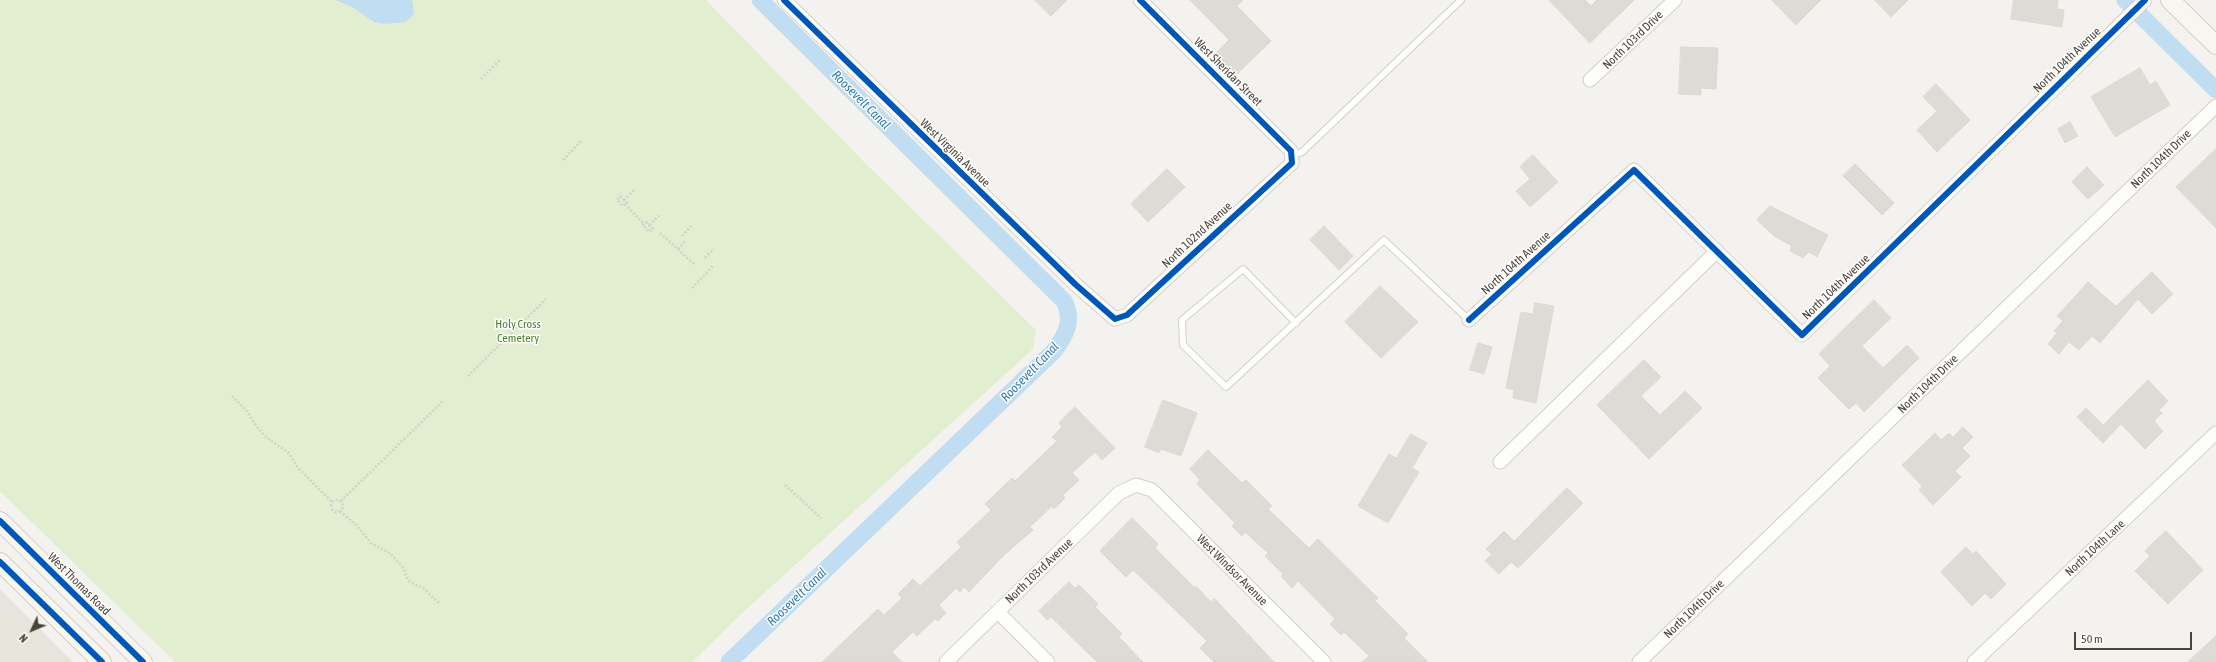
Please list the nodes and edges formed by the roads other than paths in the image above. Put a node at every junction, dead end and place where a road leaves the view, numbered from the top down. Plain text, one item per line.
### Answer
1 (784, 0) edge
2 (1140, 0) edge
3 (1461, 0) edge
4 (1675, 0) edge
5 (2170, 0) edge
6 (2138, 6) edge
7 (2216, 46) edge
8 (1590, 80) dead end
9 (2216, 106) edge
10 (1292, 160) junction
11 (1717, 251) junction
12 (1115, 319) joint
13 (1469, 320) joint
14 (1296, 323) junction
15 (2216, 433) edge
16 (1500, 462) dead end
17 (1136, 485) joint
18 (0, 521) edge
19 (0, 562) edge
20 (998, 612) junction
21 (102, 662) edge
22 (143, 662) edge
23 (946, 662) edge
24 (1048, 662) edge
25 (1324, 662) edge
26 (1639, 662) edge
27 (1974, 662) edge

1 - 12 street, West Virginia Avenue
2 - 10 street, West Sheridan Street
3 - 10 lane
4 - 8 street, North 103rd Drive
5 - 7 main road
6 - 11 street, North 104th Avenue
9 - 26 street, North 104th Drive
10 - 12 street, North 102nd Avenue
11 - 13 street, North 104th Avenue
11 - 16 street
13 - 14 lane
14 - 14 lane
15 - 27 street, North 104th Lane
17 - 20 street, North 103rd Avenue
17 - 25 street, West Windsor Avenue
18 - 22 main road, West Thomas Road
19 - 21 main road
20 - 23 street, North 103rd Avenue
20 - 24 street

